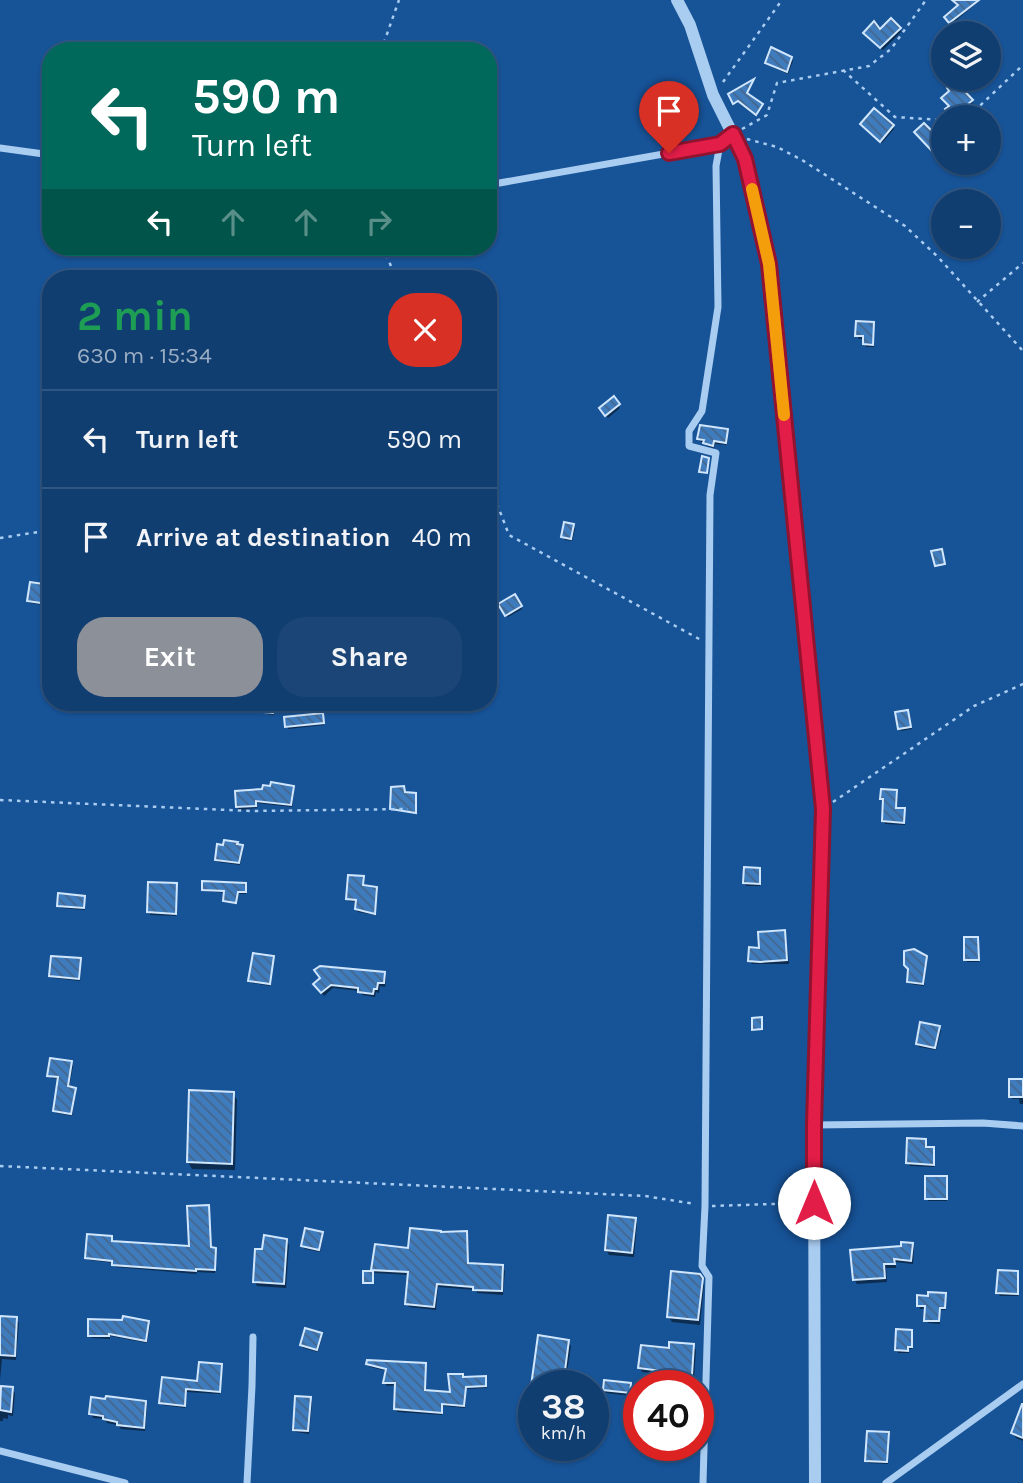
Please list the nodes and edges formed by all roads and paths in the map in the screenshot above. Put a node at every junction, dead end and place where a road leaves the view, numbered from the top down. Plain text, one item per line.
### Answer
1 (399, 0) edge
2 (677, 0) edge
3 (782, 0) edge
4 (926, 0) edge
5 (385, 42) edge
6 (1023, 65) edge
7 (843, 70) junction
8 (713, 95) junction
9 (981, 105) edge
10 (931, 119) edge
11 (733, 134) junction
12 (720, 144) junction
13 (0, 148) edge
14 (42, 154) edge
15 (497, 183) edge
16 (1023, 263) edge
17 (977, 302) junction
18 (1023, 351) edge
19 (497, 504) edge
20 (42, 531) edge
21 (0, 538) edge
22 (710, 645) junction
23 (1023, 684) edge
24 (0, 800) edge
25 (408, 809) dead end
26 (823, 809) junction
27 (814, 1125) junction
28 (1023, 1126) edge
29 (0, 1166) edge
30 (814, 1203) junction
31 (705, 1206) junction
32 (253, 1337) dead end
33 (1023, 1384) edge
34 (0, 1451) edge
35 (125, 1483) edge
36 (247, 1483) edge
37 (704, 1483) edge
38 (815, 1483) edge
39 (886, 1483) edge

1 - 5 path
2 - 8 street
3 - 8 path
4 - 7 path
6 - 9 path
7 - 10 path
7 - 11 path
8 - 11 street
11 - 12 street
11 - 17 path
11 - 26 street
12 - 15 street
12 - 22 street
13 - 14 street
16 - 17 path
17 - 18 path
19 - 22 path
20 - 21 path
22 - 31 street
23 - 26 path
24 - 25 path
26 - 27 street
27 - 28 street
27 - 30 street
29 - 31 path
30 - 31 path
30 - 38 street
31 - 37 street
32 - 36 street
33 - 39 street
34 - 35 street

